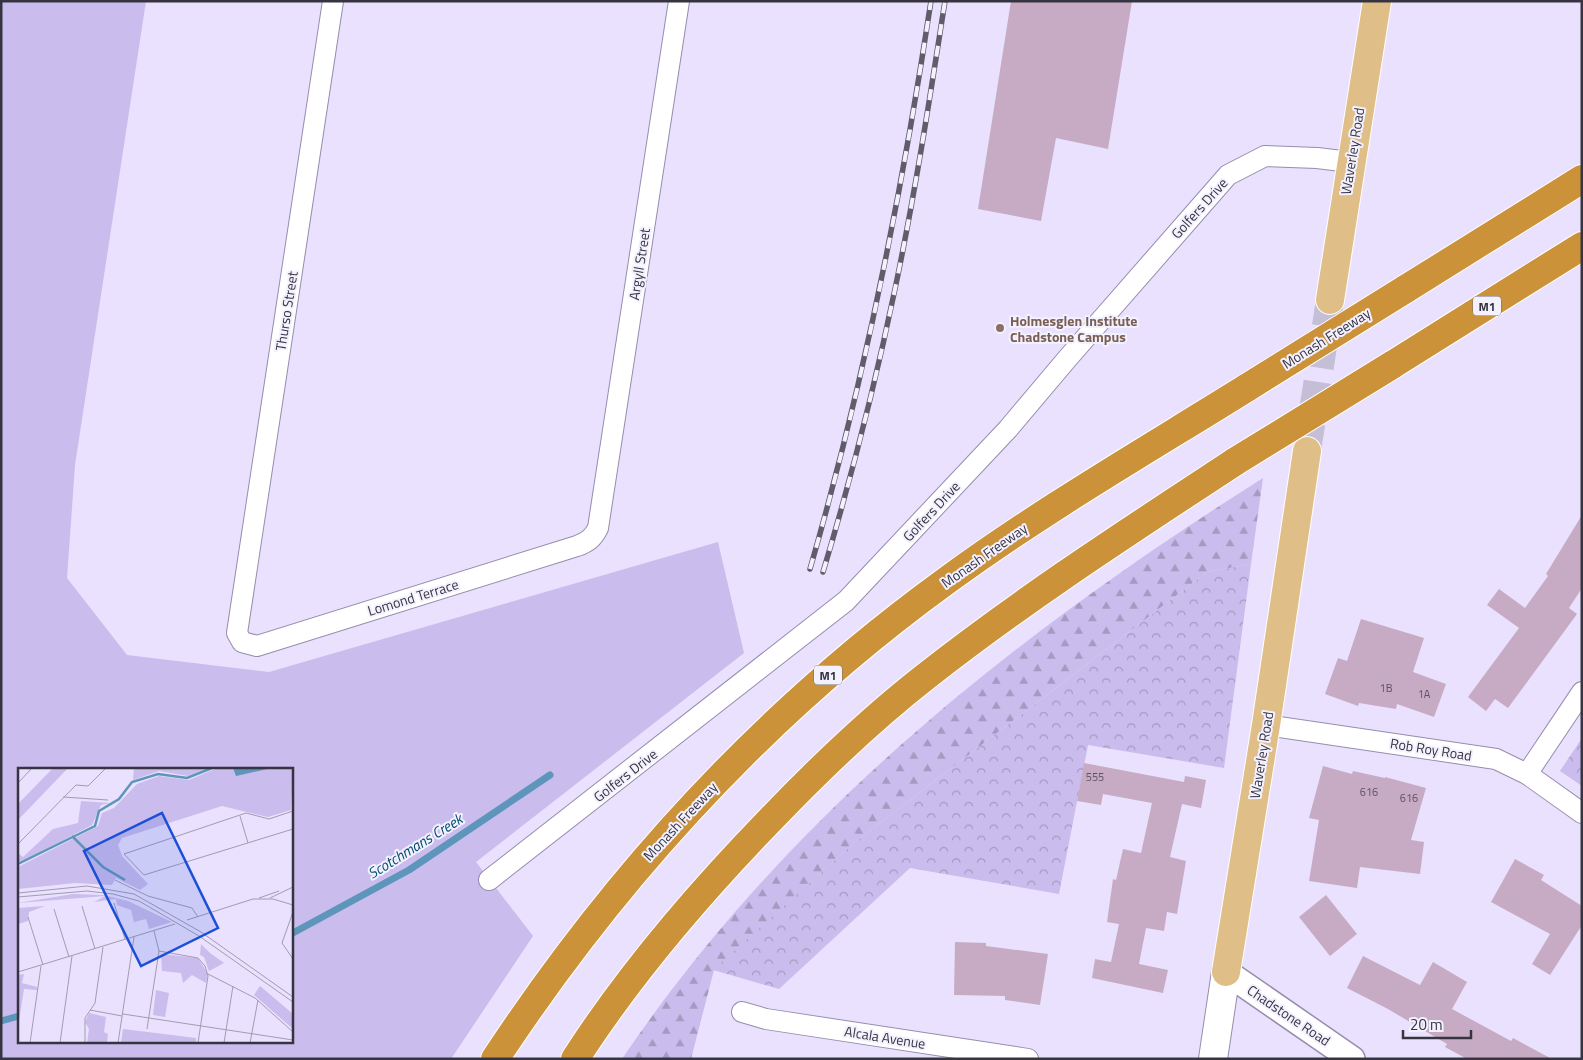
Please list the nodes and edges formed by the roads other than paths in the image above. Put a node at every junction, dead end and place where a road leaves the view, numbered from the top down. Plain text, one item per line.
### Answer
1 (333, 1) edge
2 (679, 1) edge
3 (1377, 1) edge
4 (1350, 162) junction
5 (1582, 179) edge
6 (1582, 246) edge
7 (1330, 300) tunnel mouth
8 (1307, 451) tunnel mouth
9 (598, 528) joint
10 (238, 621) joint
11 (1582, 692) edge
12 (1266, 725) junction
13 (1527, 774) junction
14 (1582, 813) edge
15 (489, 880) dead end
16 (1226, 972) junction
17 (742, 1012) dead end
18 (495, 1059) edge
19 (575, 1059) edge
20 (1028, 1059) edge
21 (1213, 1059) edge
22 (1352, 1059) edge

1 - 10 street, Thurso Street
2 - 9 street, Argyll Street
3 - 4 main road, Waverley Road
4 - 7 main road, Waverley Road
4 - 15 street, Golfers Drive
5 - 18 highway, Monash Freeway / M1, bridge
6 - 19 highway, M1, bridge
8 - 12 main road, Waverley Road
9 - 10 street, Lomond Terrace
11 - 13 street
12 - 13 street, Rob Roy Road
12 - 16 main road, Waverley Road
13 - 14 street, Rob Roy Road
16 - 21 main road, Waverley Road
16 - 22 street, Chadstone Road
17 - 20 street, Alcala Avenue

